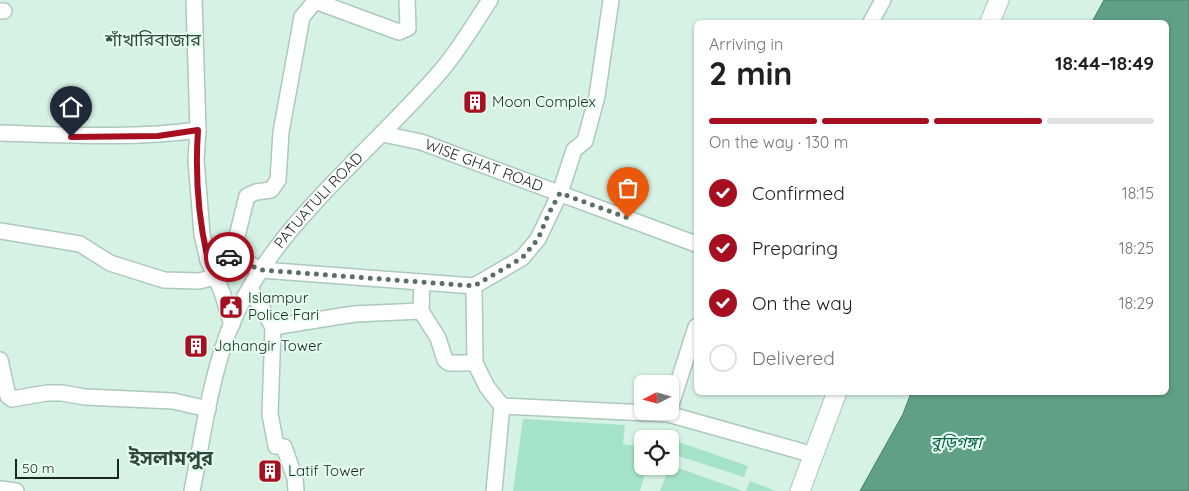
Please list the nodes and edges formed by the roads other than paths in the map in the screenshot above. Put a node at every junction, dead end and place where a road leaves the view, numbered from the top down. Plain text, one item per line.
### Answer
1 (194, 0) edge
2 (407, 0) edge
3 (490, 0) edge
4 (611, 0) edge
5 (883, 0) edge
6 (999, 0) edge
7 (315, 1) edge
8 (873, 20) edge
9 (991, 20) edge
10 (198, 130) junction
11 (0, 133) edge
12 (383, 134) junction
13 (560, 193) junction
14 (0, 231) edge
15 (694, 243) edge
16 (232, 256) junction
17 (208, 260) junction
18 (262, 270) junction
19 (215, 277) junction
20 (422, 282) junction
21 (474, 286) junction
22 (250, 288) junction
23 (421, 311) junction
24 (232, 325) junction
25 (274, 327) junction
26 (694, 333) edge
27 (0, 360) edge
28 (475, 363) junction
29 (679, 380) edge
30 (836, 395) edge
31 (502, 406) junction
32 (208, 409) junction
33 (634, 410) edge
34 (679, 414) edge
35 (814, 455) junction
36 (0, 489) edge
37 (16, 491) edge
38 (192, 491) edge
39 (296, 491) edge
40 (494, 491) edge
41 (800, 491) edge

1 - 10 street
2 - 7 street
3 - 12 street, PATUATULI ROAD
4 - 13 street
5 - 8 street
6 - 9 street
7 - 16 street
10 - 11 street
10 - 17 street
12 - 13 street, WISE GHAT ROAD
12 - 18 street, PATUATULI ROAD
13 - 15 street, WISE GHAT ROAD
13 - 21 street
14 - 19 street
16 - 17 street
16 - 18 street
17 - 19 street
18 - 20 street
18 - 22 street, PATUATULI ROAD
19 - 24 street
20 - 21 street
20 - 23 street
21 - 28 street
22 - 24 street, PATUATULI ROAD
22 - 25 street
23 - 25 street
23 - 28 street
24 - 32 street, PATUATULI ROAD
25 - 39 street
26 - 29 street
27 - 32 street
28 - 31 street
30 - 35 street
31 - 33 street
31 - 40 street
32 - 38 street, PATUATULI ROAD
34 - 35 street
35 - 41 street
36 - 37 street

